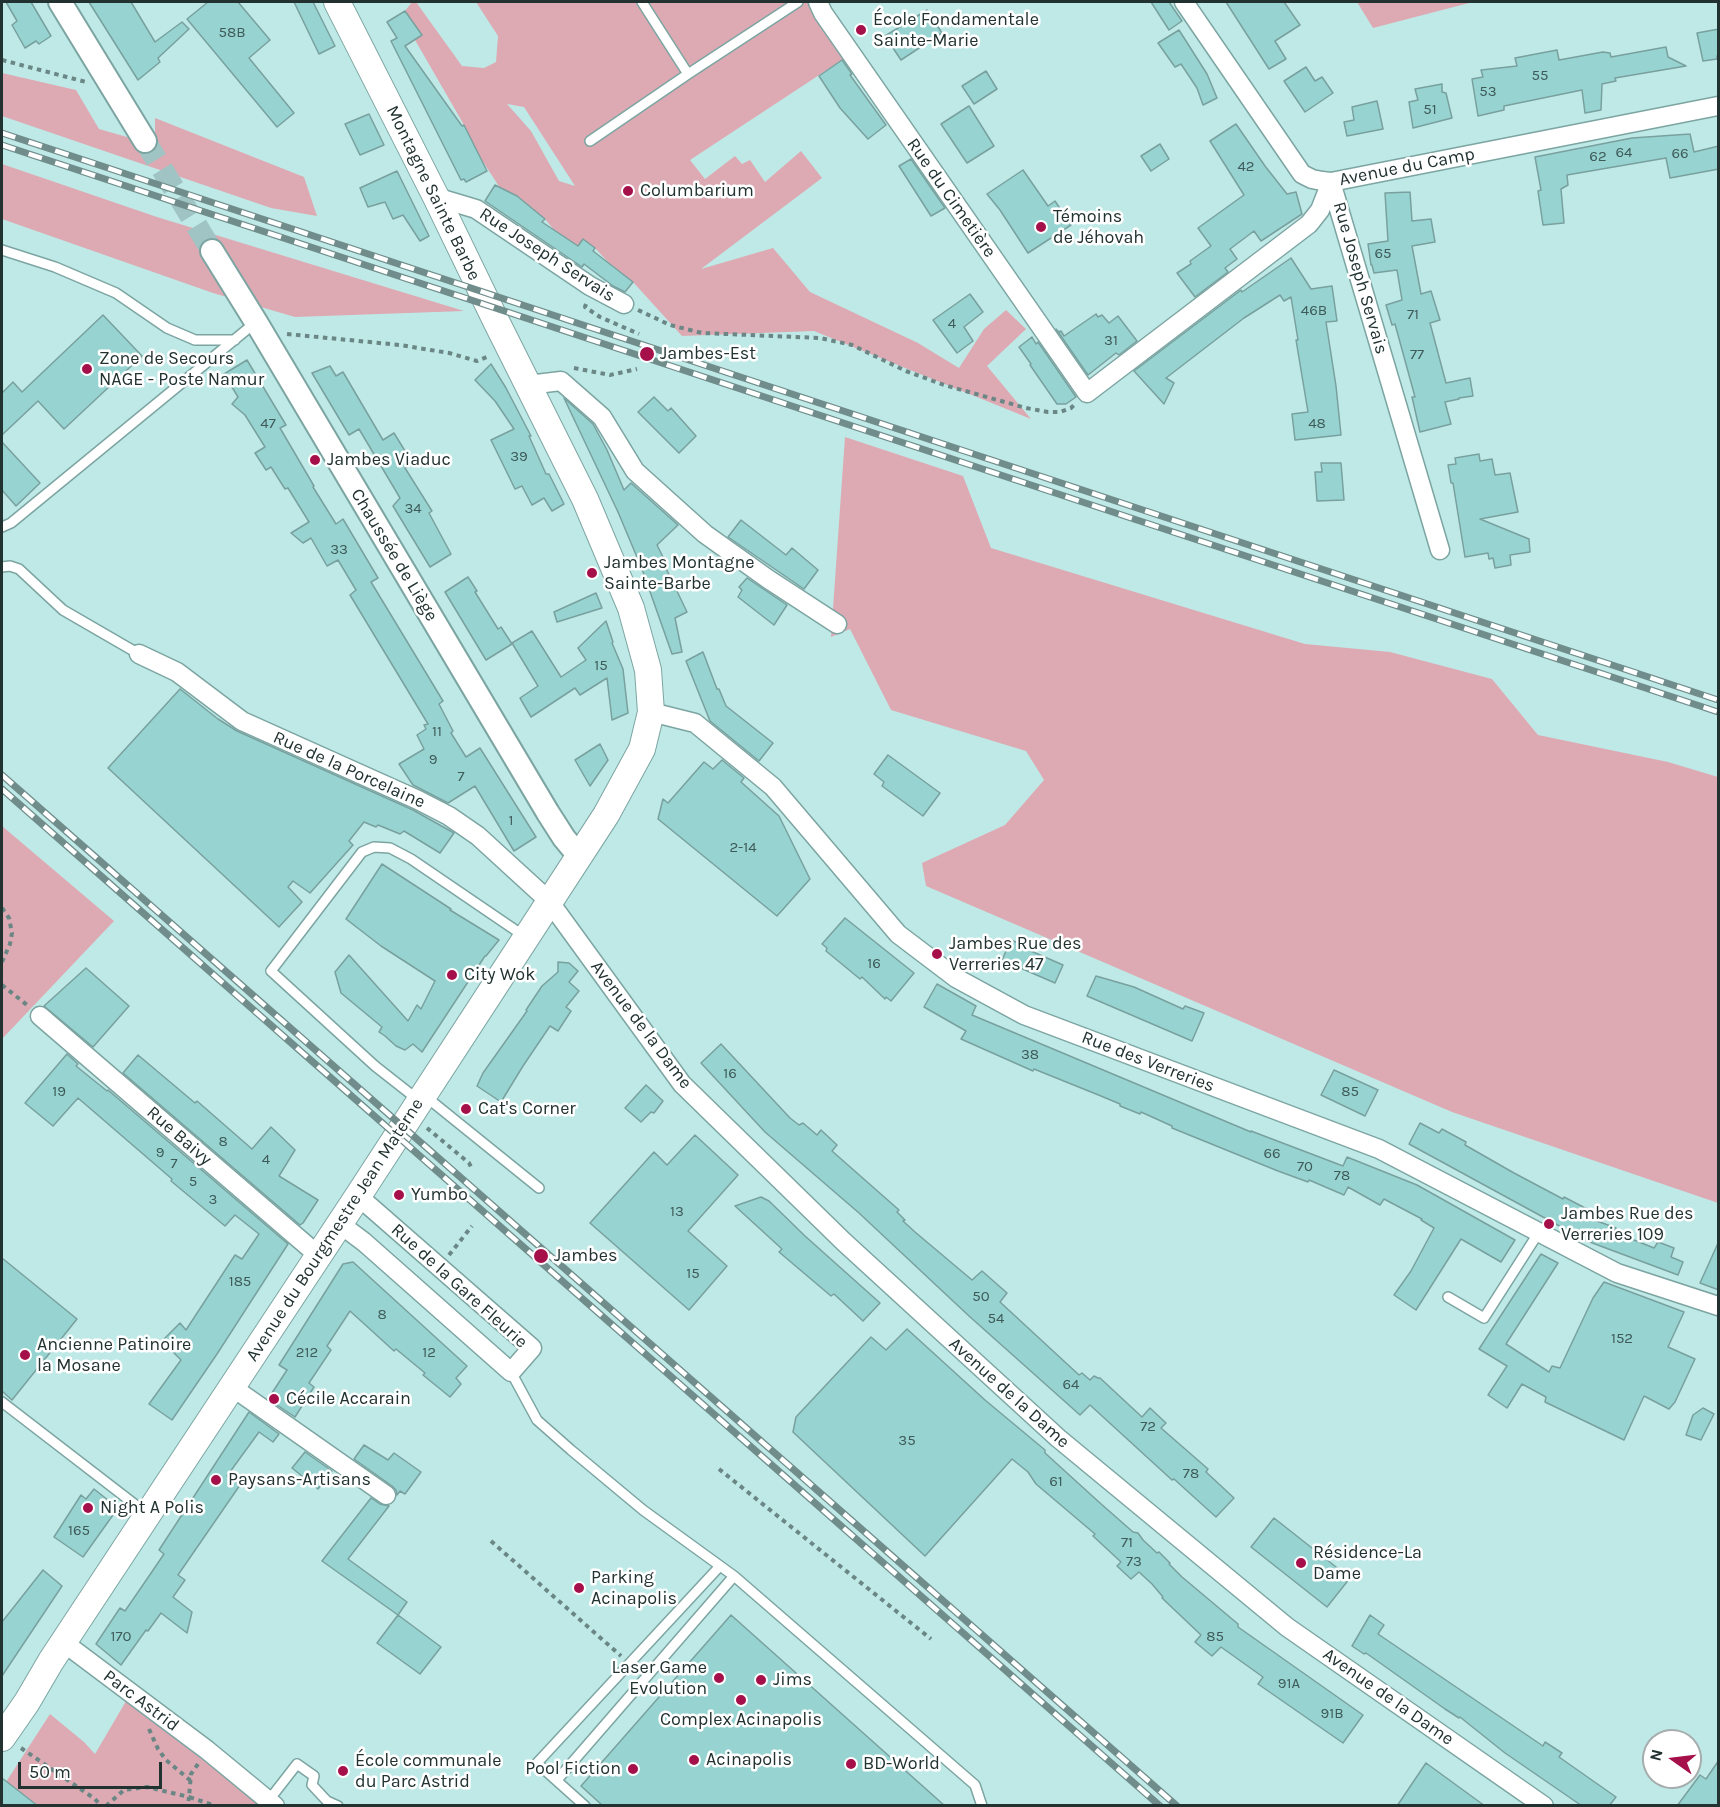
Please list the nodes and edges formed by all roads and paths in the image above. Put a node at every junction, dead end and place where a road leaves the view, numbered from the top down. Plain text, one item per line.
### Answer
1 (60, 2) edge
2 (337, 2) edge
3 (642, 2) edge
4 (798, 2) edge
5 (818, 2) edge
6 (1184, 2) edge
7 (2, 60) edge
8 (688, 74) junction
9 (113, 88) junction
10 (1719, 106) edge
11 (145, 141) tunnel mouth
12 (590, 141) dead end
13 (1331, 182) junction
14 (436, 197) junction
15 (2, 250) edge
16 (212, 252) tunnel mouth
17 (624, 304) joint
18 (259, 326) junction
19 (235, 340) junction
20 (509, 348) junction
21 (528, 384) junction
22 (1087, 393) junction
23 (11, 523) junction
24 (2, 527) edge
25 (2, 537) edge
26 (1440, 550) dead end
27 (2, 567) edge
28 (837, 624) dead end
29 (139, 654) joint
30 (651, 712) junction
31 (579, 856) junction
32 (549, 901) junction
33 (2, 908) edge
34 (526, 938) junction
35 (2, 962) edge
36 (2, 985) edge
37 (40, 1016) joint
38 (418, 1103) junction
39 (472, 1169) dead end
40 (539, 1188) dead end
41 (358, 1196) junction
42 (340, 1224) junction
43 (472, 1226) dead end
44 (1539, 1232) junction
45 (319, 1256) junction
46 (439, 1267) junction
47 (1448, 1297) dead end
48 (1719, 1306) edge
49 (511, 1372) junction
50 (232, 1387) junction
51 (2, 1402) edge
52 (719, 1469) dead end
53 (386, 1495) dead end
54 (148, 1514) junction
55 (491, 1541) dead end
56 (720, 1566) junction
57 (734, 1576) junction
58 (931, 1639) dead end
59 (63, 1642) junction
60 (630, 1663) junction
61 (154, 1711) junction
62 (2, 1737) edge
63 (207, 1750) junction
64 (557, 1780) junction
65 (191, 1781) junction
66 (189, 1797) junction
67 (272, 1803) edge
68 (101, 1806) edge
69 (106, 1806) edge
70 (188, 1806) edge
71 (216, 1806) edge
72 (338, 1806) edge
73 (585, 1806) edge
74 (982, 1806) edge
75 (1544, 1806) edge

1 - 9 street
2 - 14 main road, Montagne Sainte Barbe
3 - 8 lane
4 - 8 lane
5 - 22 street, Rue du Cimetière
6 - 13 street, Avenue du Camp
7 - 9 path
8 - 12 lane
9 - 11 street
10 - 13 street, Avenue du Camp
13 - 22 street, Rue Joseph Servais
13 - 26 street, Rue Joseph Servais
14 - 17 street, Rue Joseph Servais
14 - 20 main road, Montagne Sainte Barbe
15 - 19 lane
16 - 18 street, Chaussée de Liège
17 - 22 path
18 - 19 lane
18 - 20 path
18 - 31 street, Chaussée de Liège
19 - 23 lane
20 - 21 main road, Montagne Sainte Barbe
21 - 28 street
21 - 30 main road, Montagne Sainte Barbe
23 - 24 lane
23 - 25 lane
27 - 29 lane
29 - 32 street, Rue de la Porcelaine
30 - 31 main road, Avenue du Bourgmestre Jean Materne
30 - 44 street, Rue des Verreries
31 - 32 main road, Avenue du Bourgmestre Jean Materne
32 - 34 main road, Avenue du Bourgmestre Jean Materne
32 - 75 street, Avenue de la Dame
33 - 35 path
34 - 38 main road, Avenue du Bourgmestre Jean Materne
34 - 38 lane
36 - 37 path
37 - 45 street, Rue Baivy
38 - 39 path
38 - 40 lane
38 - 41 main road, Avenue du Bourgmestre Jean Materne
41 - 42 main road, Avenue du Bourgmestre Jean Materne
41 - 46 street, Rue de la Gare Fleurie
42 - 45 main road, Avenue du Bourgmestre Jean Materne
42 - 49 street, Rue de la Gare Fleurie
43 - 46 path
44 - 47 lane
44 - 48 street, Rue des Verreries
45 - 50 main road, Avenue du Bourgmestre Jean Materne
46 - 49 street, Rue de la Gare Fleurie
49 - 56 lane
50 - 53 street
50 - 54 main road, Avenue du Bourgmestre Jean Materne
51 - 54 lane
52 - 58 path
54 - 59 main road, Avenue du Bourgmestre Jean Materne
55 - 60 path
56 - 57 lane
56 - 60 lane
57 - 64 lane
57 - 74 lane
59 - 61 street, Parc Astrid
59 - 62 main road, Avenue du Bourgmestre Jean Materne
60 - 64 lane
61 - 63 street, Parc Astrid
61 - 65 path
62 - 68 path
63 - 65 path
63 - 67 street, Parc Astrid
64 - 73 lane
65 - 66 path
66 - 69 path
66 - 70 path
66 - 71 path
67 - 72 lane

